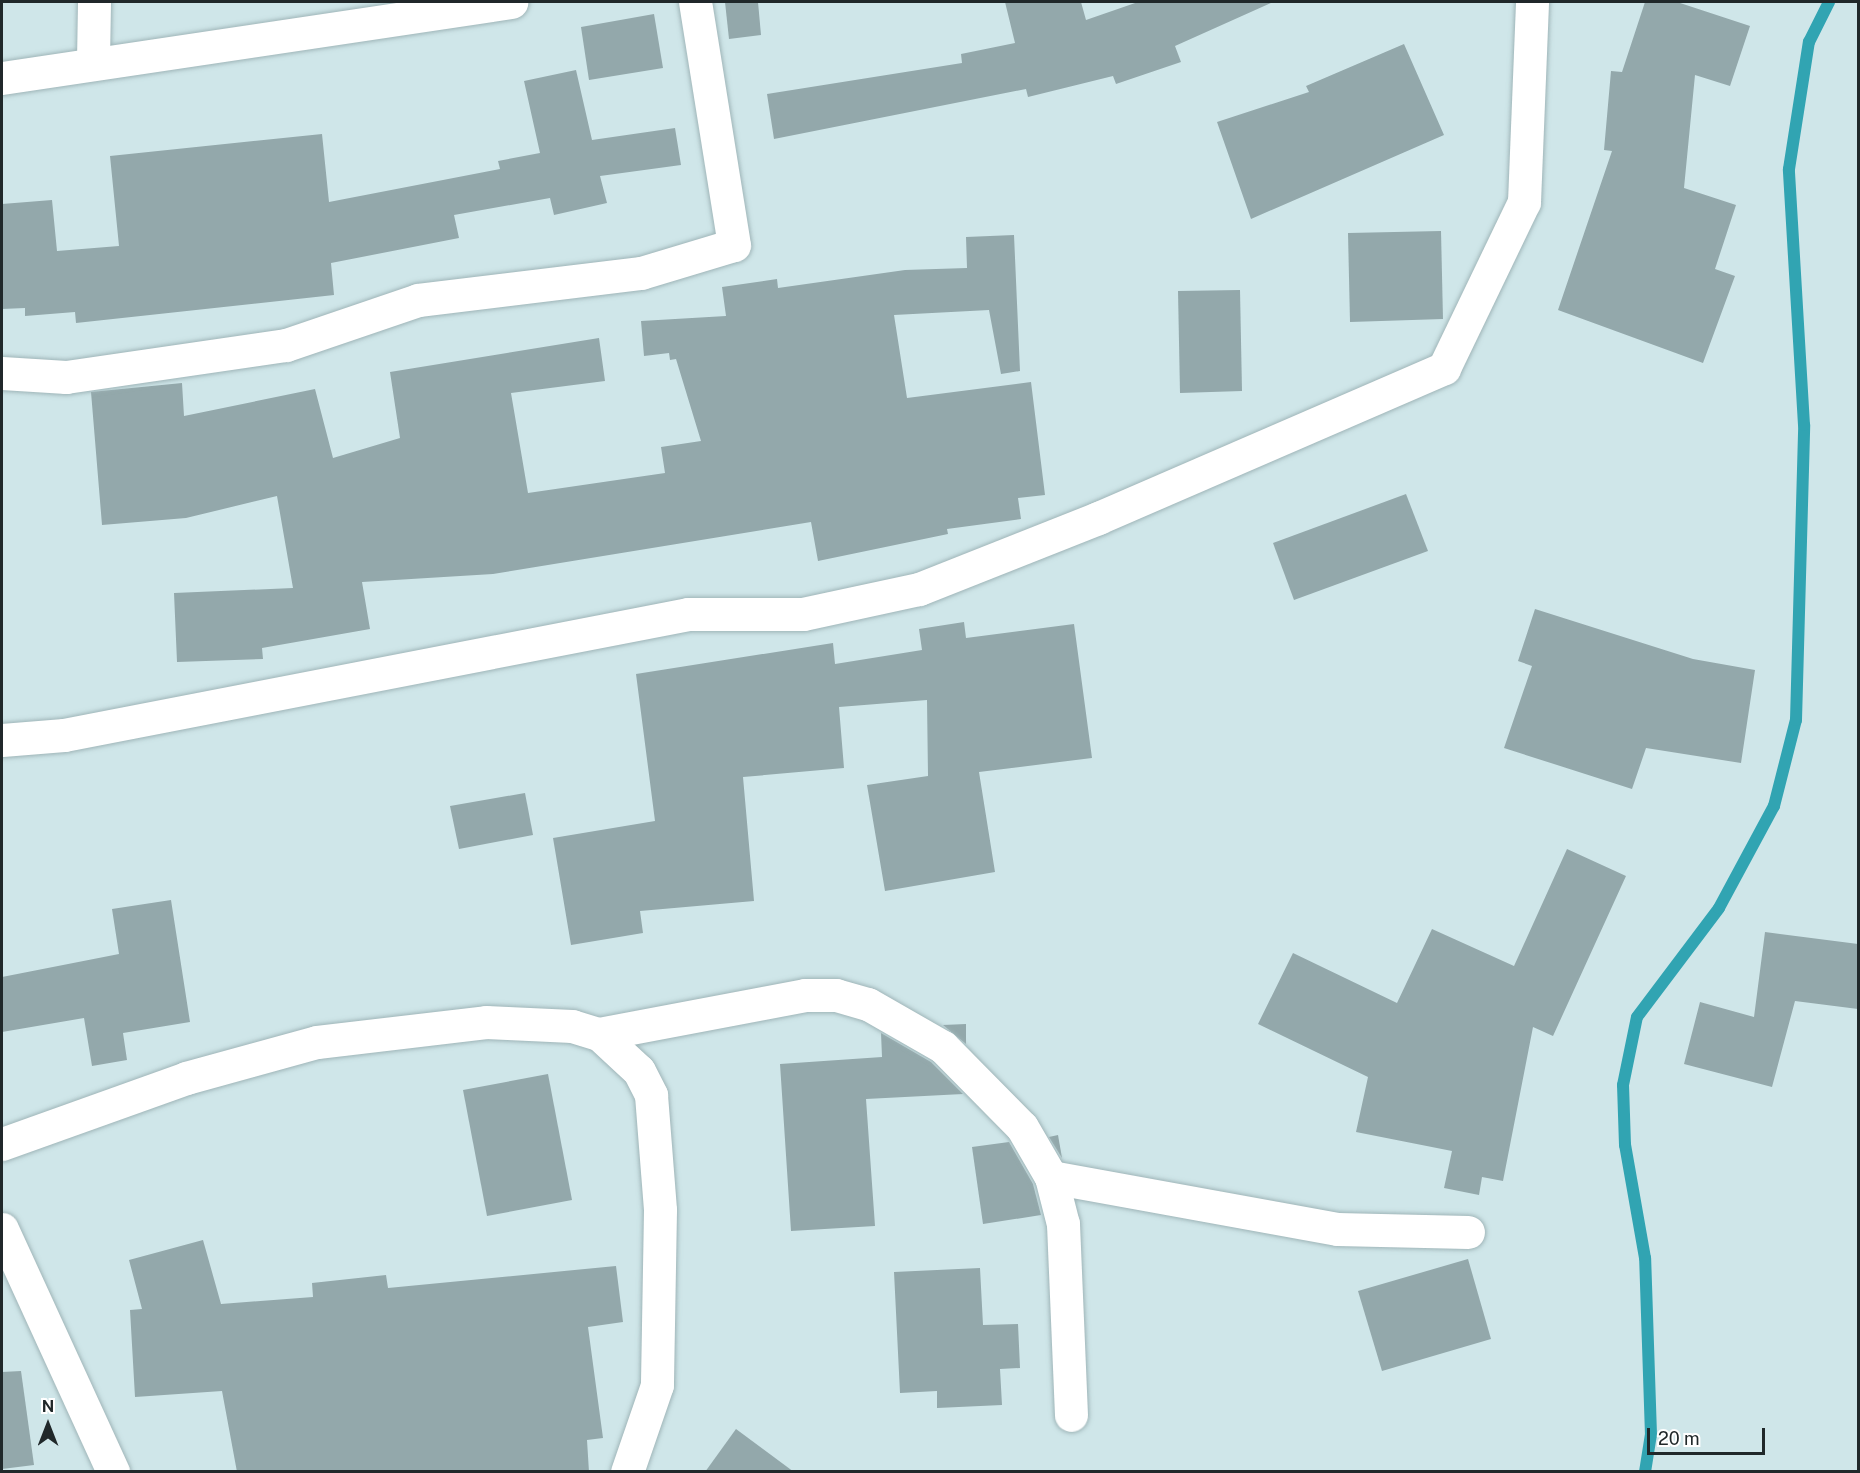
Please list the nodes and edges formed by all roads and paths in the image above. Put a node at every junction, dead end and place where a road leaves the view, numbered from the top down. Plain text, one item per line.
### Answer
1 (94, 2) edge
2 (511, 2) edge
3 (695, 2) edge
4 (1532, 2) edge
5 (93, 60) junction
6 (2, 78) edge
7 (2, 373) edge
8 (2, 740) edge
9 (599, 1034) junction
10 (2, 1144) edge
11 (1051, 1177) junction
12 (1468, 1232) dead end
13 (4, 1239) edge
14 (1071, 1415) dead end
15 (113, 1472) edge
16 (627, 1472) edge

1 - 5 street
2 - 5 street
3 - 7 street
4 - 8 street
5 - 6 street
9 - 10 street
9 - 11 street
9 - 16 street
11 - 12 street
11 - 14 street
13 - 15 street

